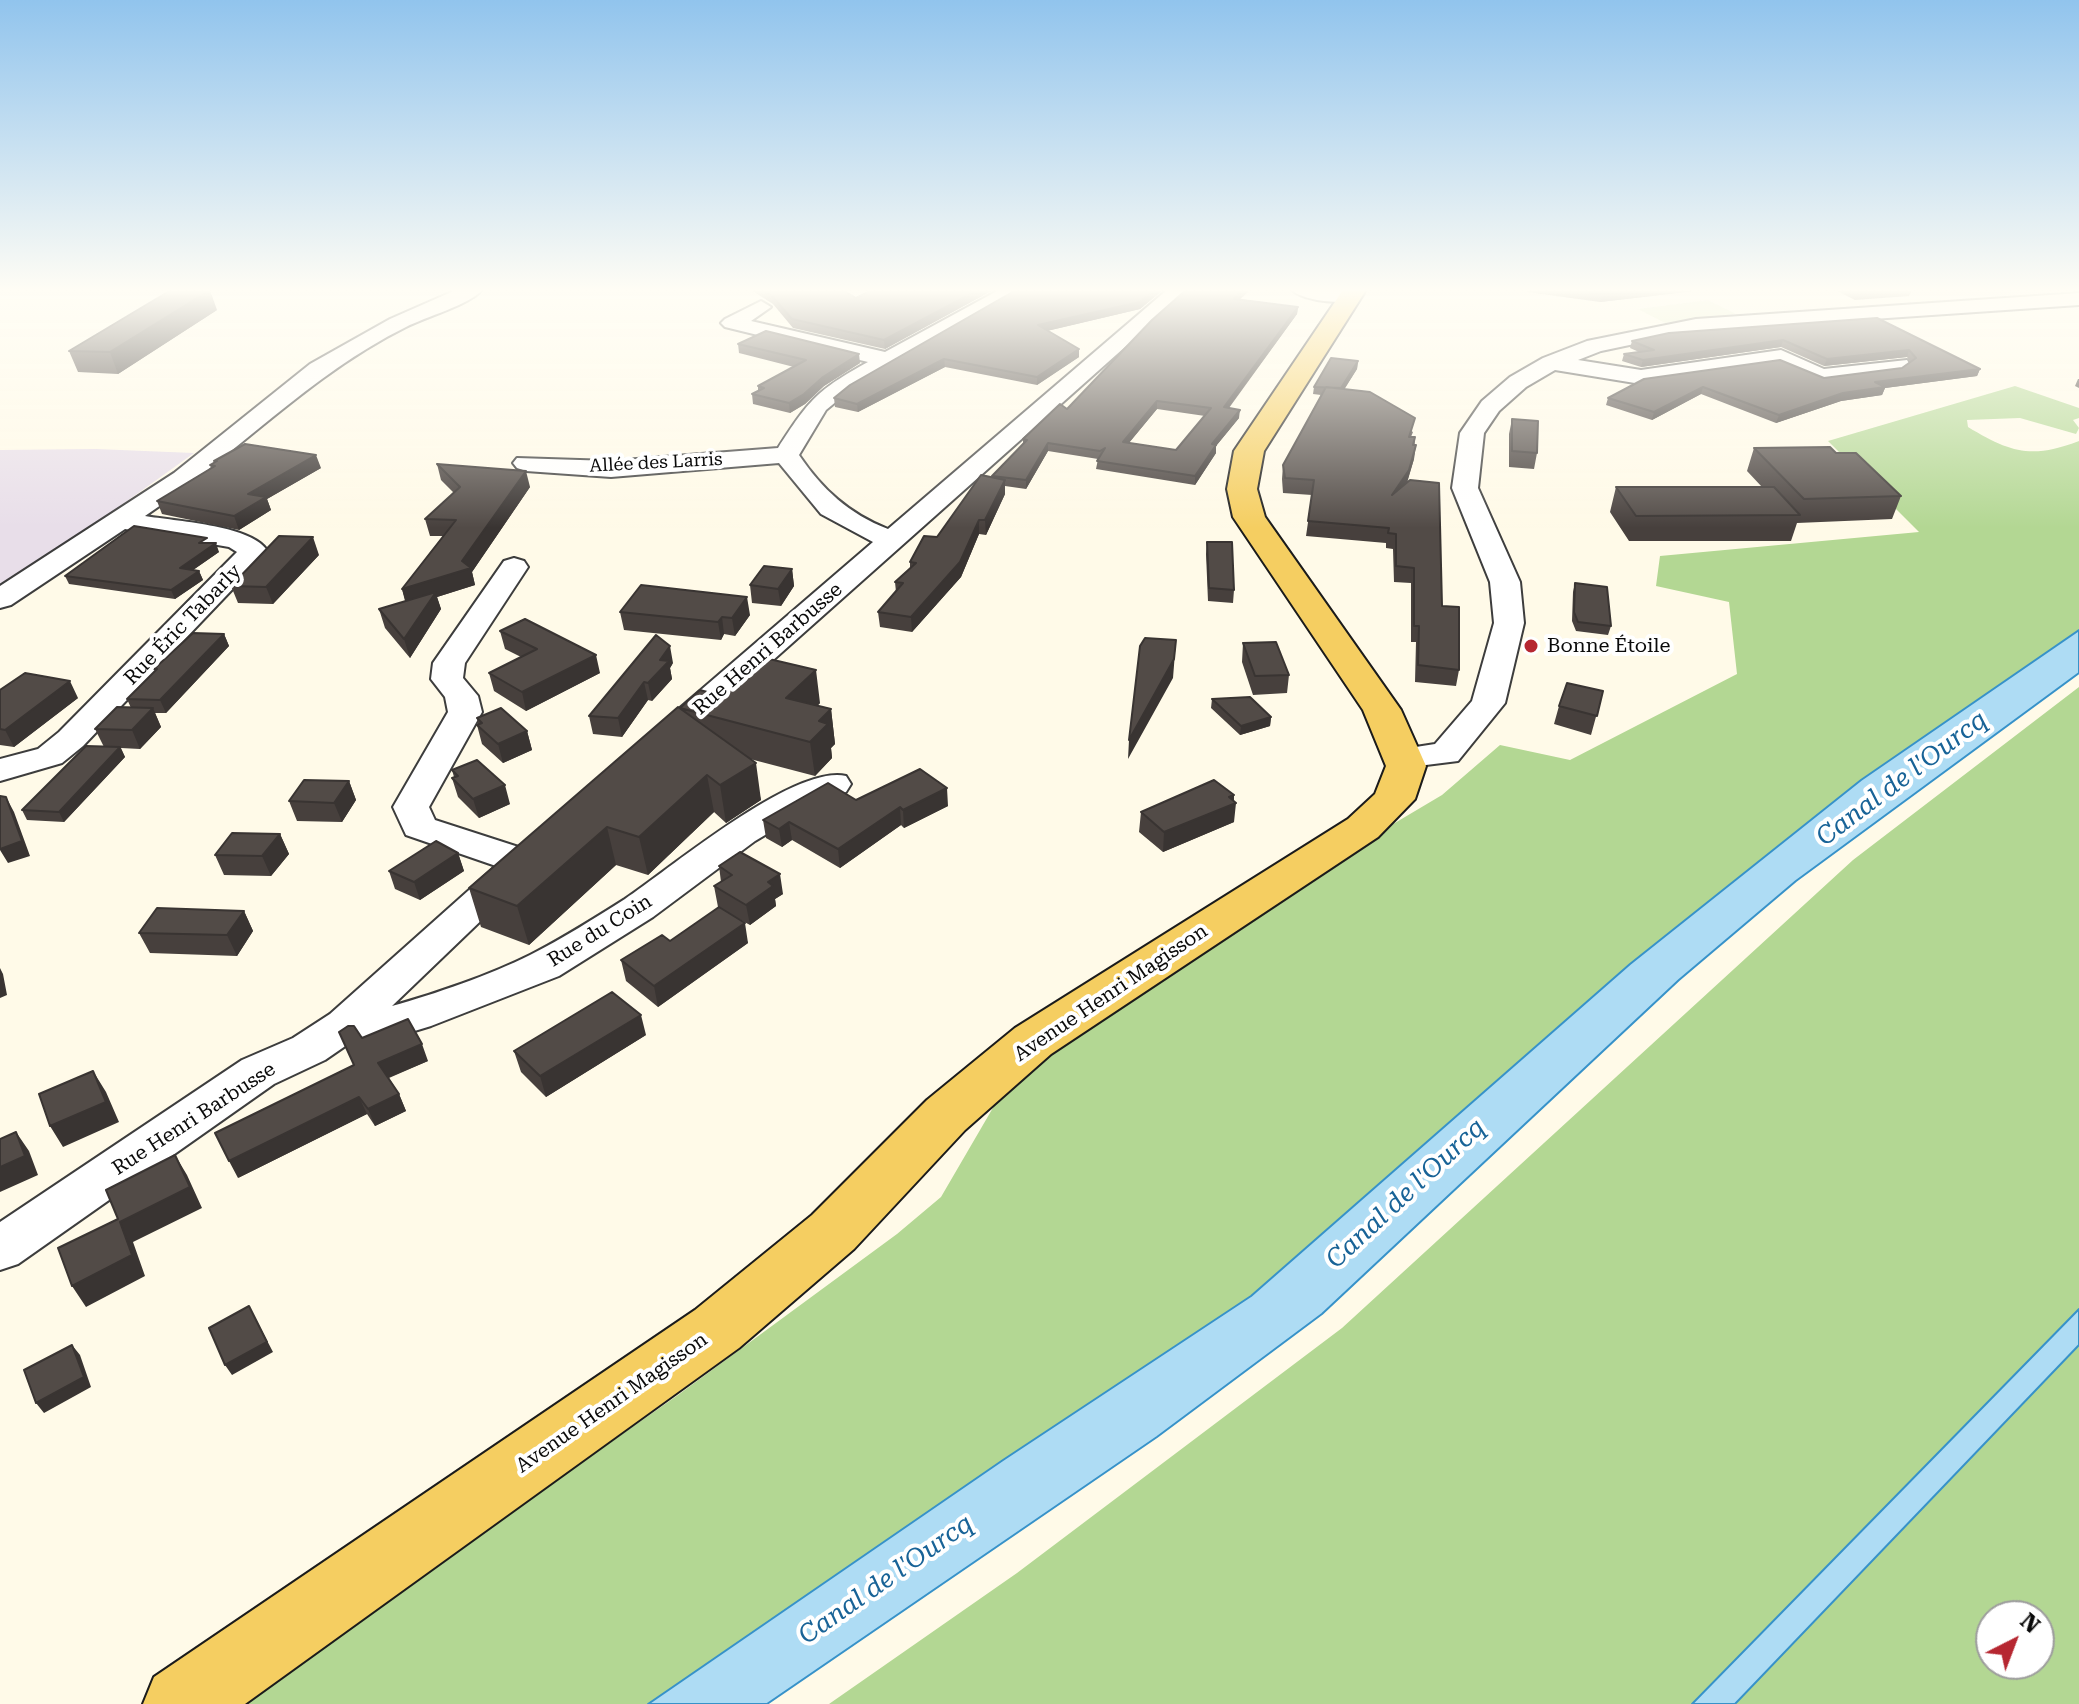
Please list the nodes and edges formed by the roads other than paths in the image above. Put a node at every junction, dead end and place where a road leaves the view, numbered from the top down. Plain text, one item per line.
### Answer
1 (320, 370) edge
2 (871, 370) edge
3 (1088, 370) edge
4 (1303, 370) edge
5 (1540, 370) edge
6 (1593, 370) edge
7 (1693, 370) edge
8 (1807, 370) edge
9 (1867, 370) edge
10 (786, 455) junction
11 (526, 463) dead end
12 (120, 520) junction
13 (893, 540) junction
14 (514, 567) dead end
15 (0, 599) edge
16 (659, 744) edge
17 (1402, 758) junction
18 (0, 770) edge
19 (833, 784) edge
20 (345, 1025) junction
21 (0, 1249) edge
22 (181, 1704) edge

1 - 12 street
2 - 10 street
3 - 13 street, Rue Henri Barbusse
4 - 17 main road
5 - 17 street
6 - 7 street
8 - 9 street
10 - 11 street, Allée des Larris
10 - 13 street
12 - 15 street
12 - 18 street, Rue Éric Tabarly
13 - 16 street, Rue Henri Barbusse
14 - 20 street, Rue Henri Barbusse
17 - 22 main road, Avenue Henri Magisson
19 - 20 street, Rue du Coin
20 - 21 street, Rue Henri Barbusse

